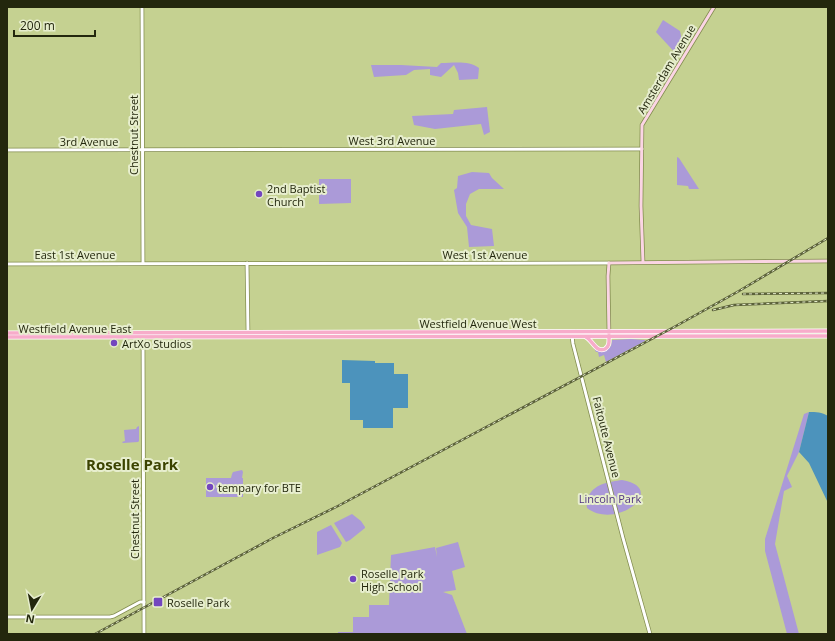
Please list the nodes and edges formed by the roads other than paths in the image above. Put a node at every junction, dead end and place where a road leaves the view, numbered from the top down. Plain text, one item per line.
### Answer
1 (142, 7) edge
2 (714, 7) edge
3 (642, 149) junction
4 (7, 150) edge
5 (143, 150) junction
6 (828, 261) edge
7 (643, 262) junction
8 (142, 263) junction
9 (247, 263) junction
10 (609, 263) junction
11 (7, 264) edge
12 (828, 331) edge
13 (576, 332) junction
14 (7, 333) edge
15 (608, 334) junction
16 (143, 335) junction
17 (248, 335) junction
18 (379, 335) junction
19 (572, 336) junction
20 (583, 336) junction
21 (828, 336) edge
22 (7, 337) edge
23 (144, 602) junction
24 (7, 616) edge
25 (144, 634) edge
26 (650, 634) edge

1 - 5 street, Chestnut Street
2 - 3 main road, Amsterdam Avenue
3 - 5 street, West 3rd Avenue
3 - 7 main road, Amsterdam Avenue
4 - 5 street, 3rd Avenue
5 - 8 street, Chestnut Street
6 - 7 main road, West 1st Avenue
7 - 10 main road, West 1st Avenue
8 - 9 street, West 1st Avenue
8 - 11 street, East 1st Avenue
9 - 10 street, West 1st Avenue
9 - 17 street
10 - 15 main road
12 - 15 main road, Westfield Avenue West
13 - 15 main road, Westfield Avenue West
13 - 18 main road, Westfield Avenue West
13 - 19 street
14 - 16 main road, Westfield Avenue East
15 - 20 main road, Westfield Avenue West
15 - 20 main road
15 - 21 main road, Westfield Avenue West
16 - 17 main road, Westfield Avenue West
16 - 22 main road, Westfield Avenue East
16 - 23 street, Chestnut Street
17 - 18 main road, Westfield Avenue West
18 - 19 main road, Westfield Avenue West
19 - 20 main road, Westfield Avenue West
19 - 26 street, Faitoute Avenue
23 - 24 street
23 - 25 street, Chestnut Street

